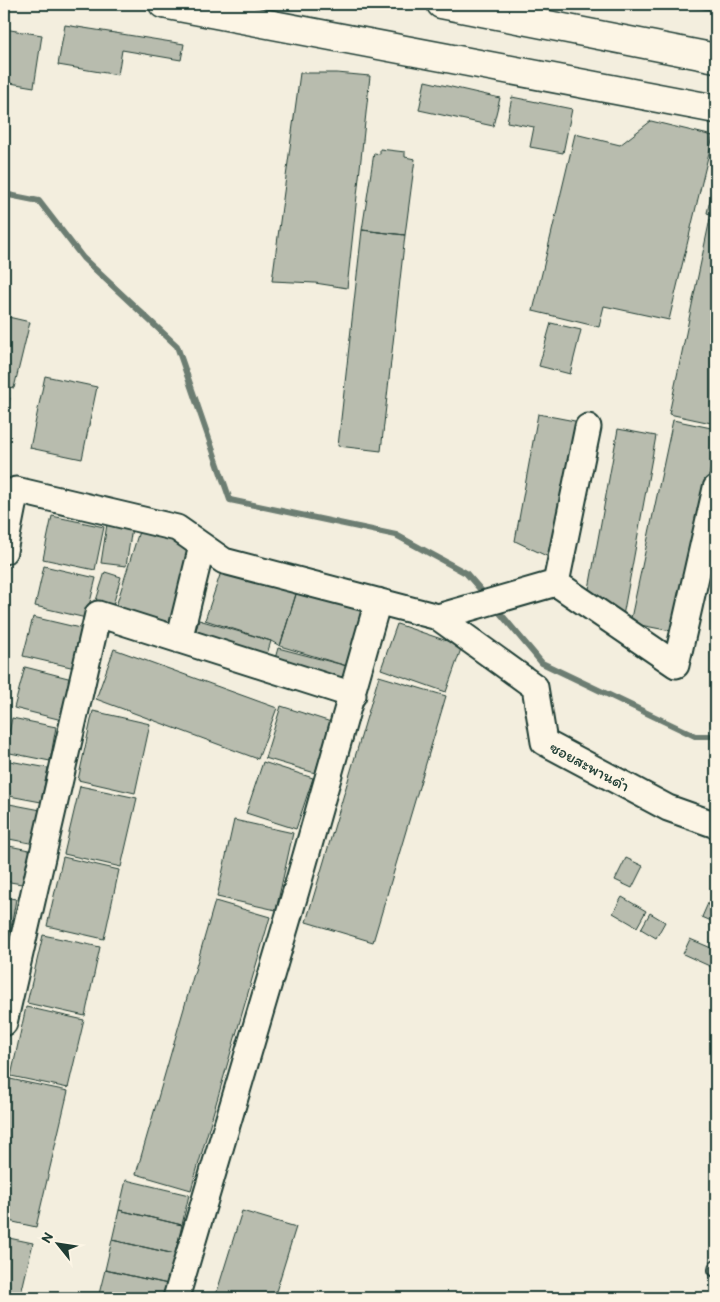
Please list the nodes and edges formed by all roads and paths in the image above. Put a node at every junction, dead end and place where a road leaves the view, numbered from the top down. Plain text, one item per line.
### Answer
1 (163, 4) edge
2 (441, 4) edge
3 (716, 58) edge
4 (716, 109) edge
5 (588, 427) dead end
6 (716, 488) edge
7 (202, 546) junction
8 (4, 550) edge
9 (556, 583) junction
10 (378, 601) junction
11 (438, 617) junction
12 (179, 640) junction
13 (352, 695) junction
14 (716, 825) edge
15 (4, 1023) edge
16 (176, 1298) edge

1 - 4 main road
2 - 3 main road
5 - 9 street
6 - 9 street
7 - 8 street, ซอยสะพานดำ
7 - 10 street, ซอยสะพานดำ
7 - 12 street
9 - 11 street
10 - 11 street, ซอยสะพานดำ
10 - 13 street
11 - 14 street, ซอยสะพานดำ
12 - 13 street
12 - 15 street
13 - 16 street

